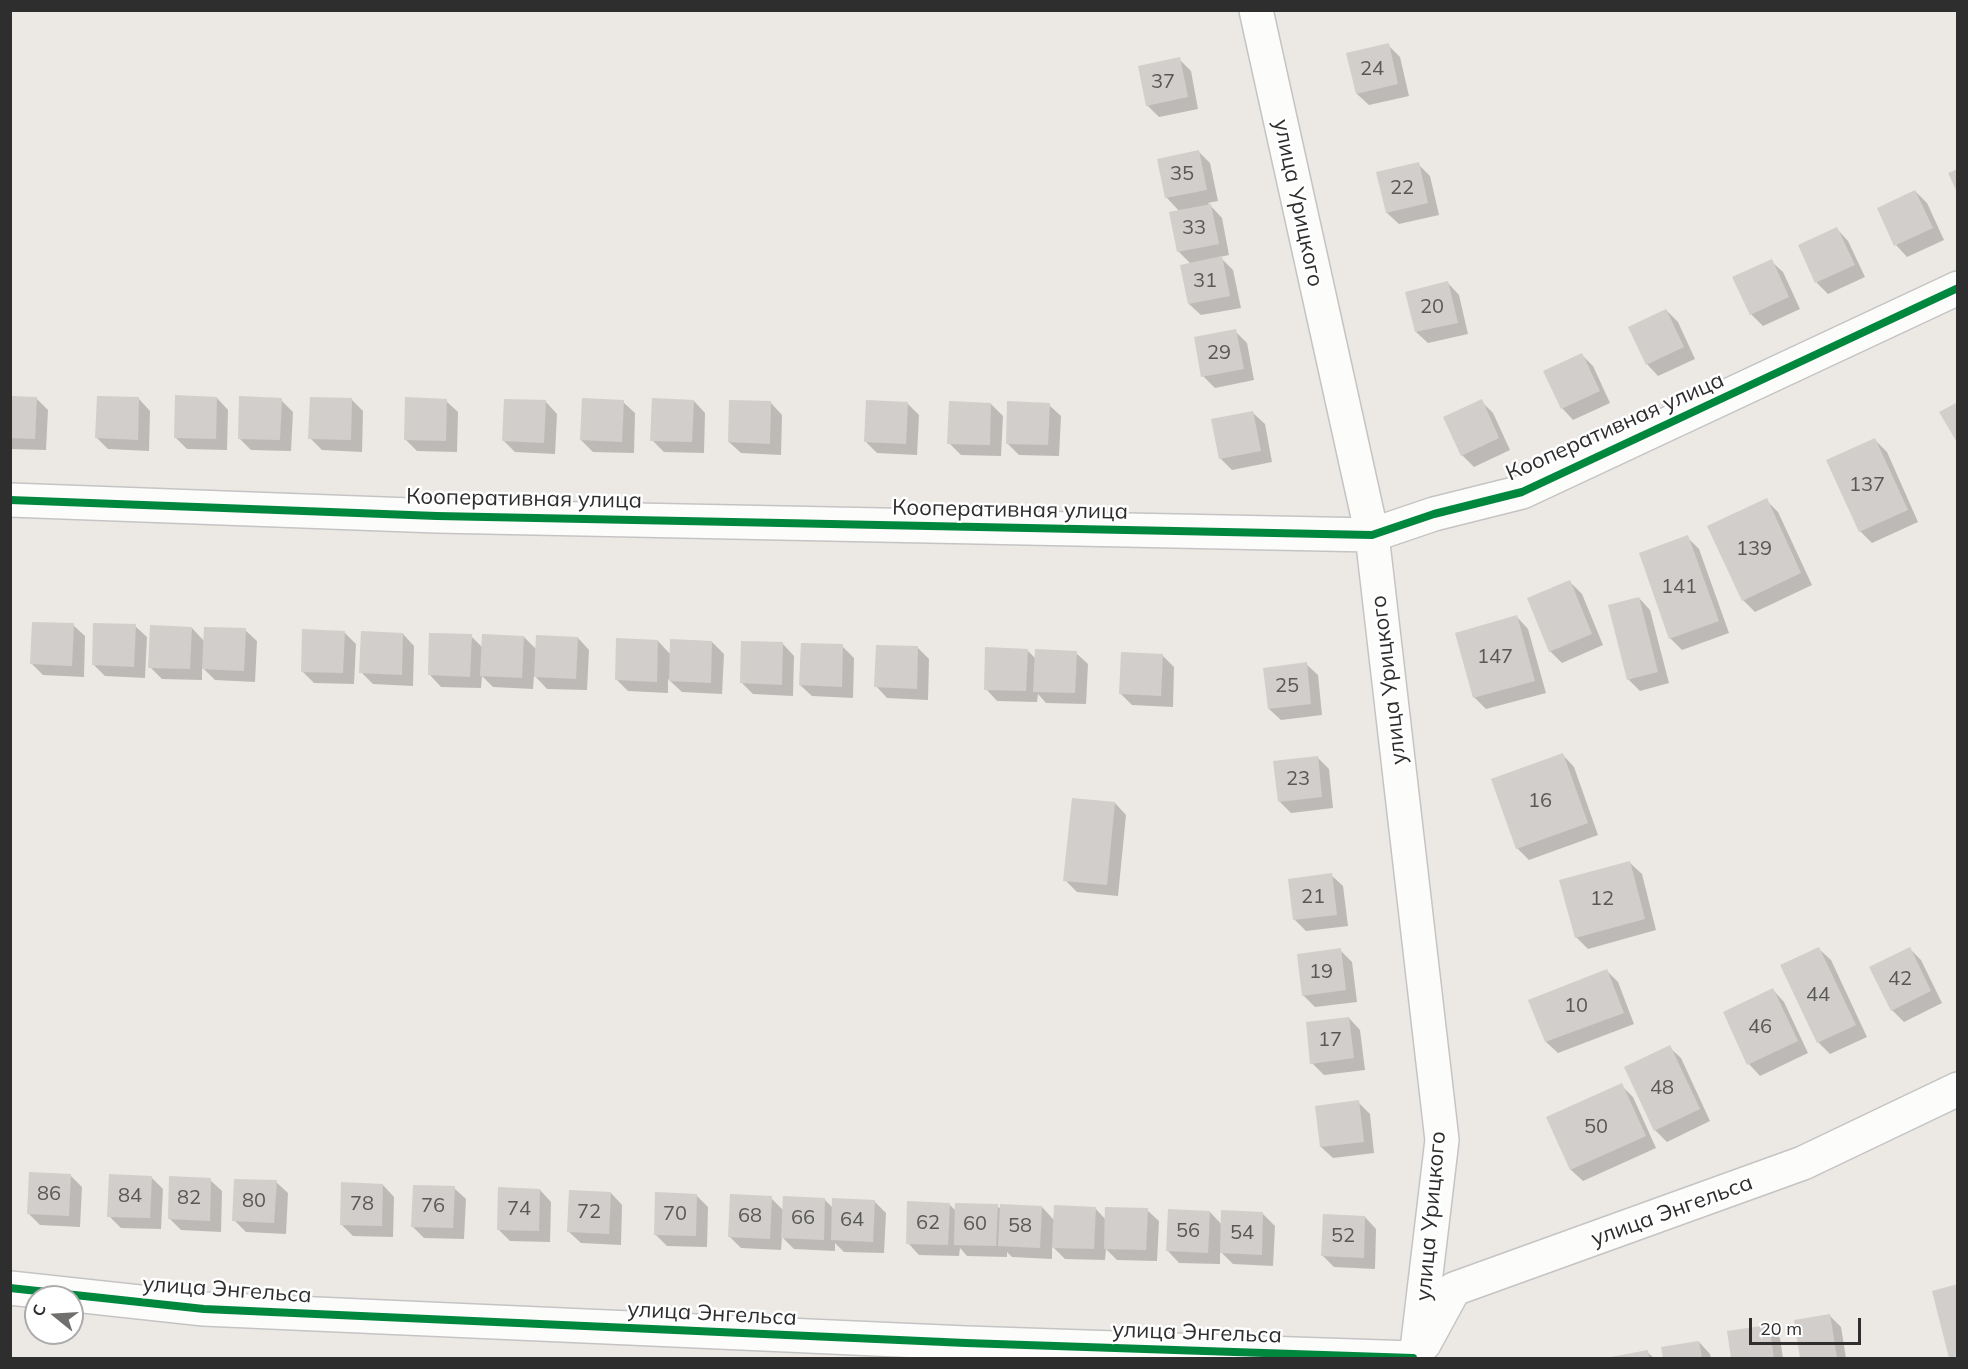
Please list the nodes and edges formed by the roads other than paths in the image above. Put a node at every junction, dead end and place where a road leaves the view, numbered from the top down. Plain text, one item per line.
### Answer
1 (1256, 10) edge
2 (1958, 288) edge
3 (10, 500) edge
4 (1372, 535) junction
5 (1958, 1089) edge
6 (10, 1288) edge
7 (1415, 1359) edge

1 - 4 street, улица Урицкого
2 - 4 street, Кооперативная улица
3 - 4 street, Кооперативная улица
4 - 7 street, улица Урицкого
5 - 7 street, улица Энгельса
6 - 7 street, улица Энгельса

